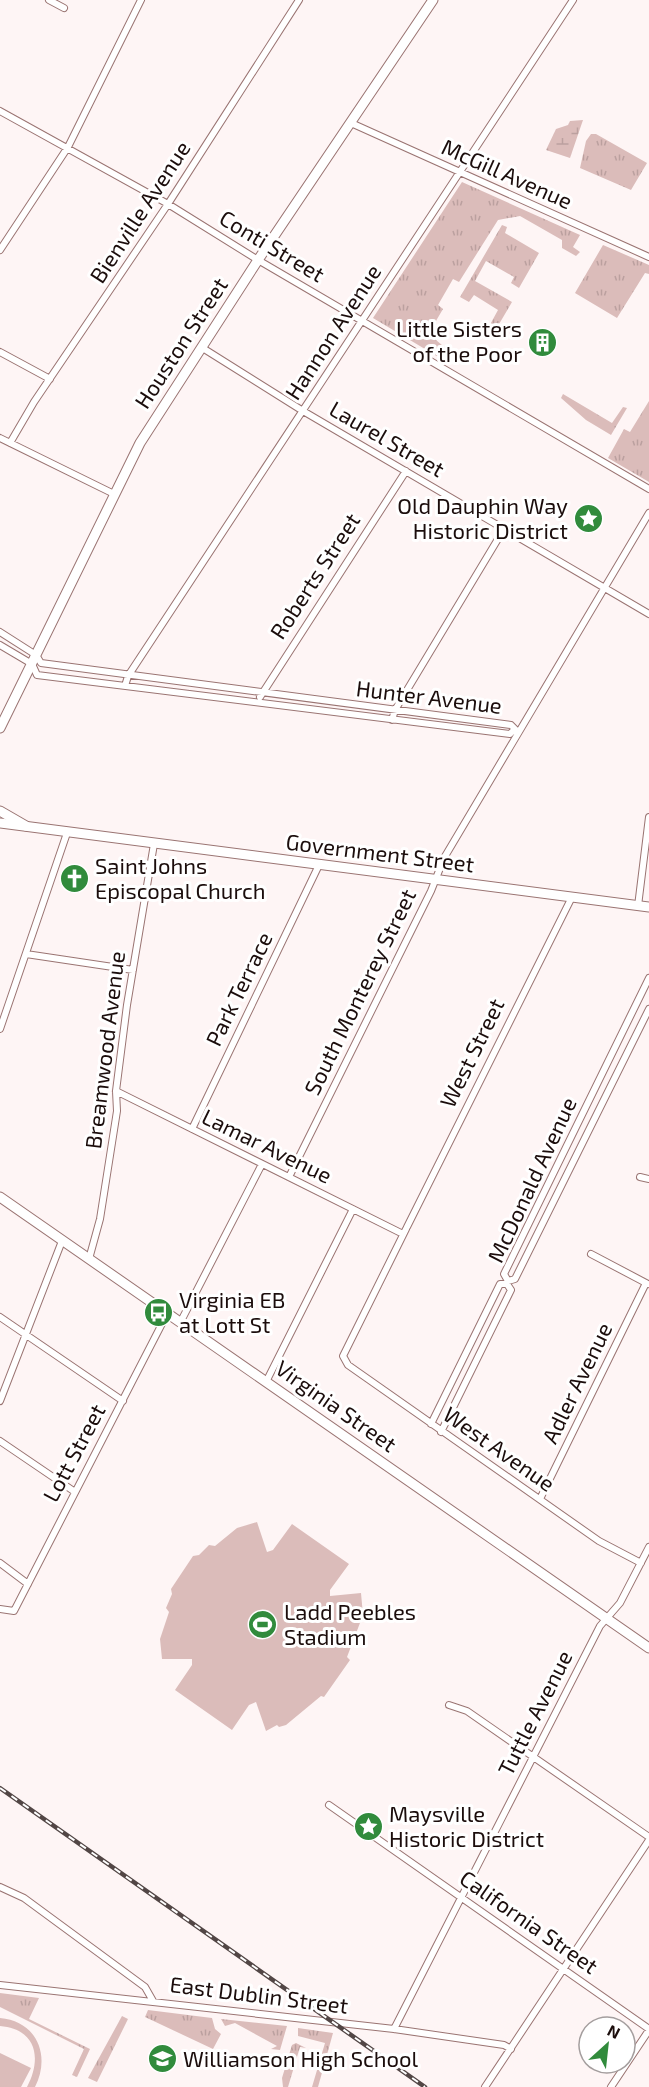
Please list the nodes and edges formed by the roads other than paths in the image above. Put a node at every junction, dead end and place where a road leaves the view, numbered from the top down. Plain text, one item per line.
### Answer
1 (49, 0) edge
2 (141, 0) edge
3 (299, 0) edge
4 (433, 0) edge
5 (573, 0) edge
6 (64, 8) dead end
7 (0, 111) edge
8 (351, 123) junction
9 (68, 147) junction
10 (459, 172) junction
11 (168, 204) junction
12 (0, 250) edge
13 (649, 257) edge
14 (258, 260) junction
15 (362, 320) junction
16 (201, 347) junction
17 (0, 352) edge
18 (50, 379) junction
19 (303, 411) junction
20 (0, 438) edge
21 (10, 443) junction
22 (406, 471) junction
23 (649, 489) edge
24 (114, 494) junction
25 (649, 513) edge
26 (504, 529) junction
27 (604, 587) junction
28 (649, 614) edge
29 (0, 632) edge
30 (0, 645) edge
31 (34, 659) junction
32 (128, 676) junction
33 (125, 686) junction
34 (260, 693) junction
35 (258, 703) junction
36 (395, 710) junction
37 (392, 720) junction
38 (0, 728) edge
39 (516, 731) junction
40 (0, 811) edge
41 (649, 817) edge
42 (0, 823) edge
43 (26, 826) junction
44 (68, 833) junction
45 (154, 844) junction
46 (318, 865) junction
47 (434, 880) junction
48 (572, 897) junction
49 (638, 906) junction
50 (649, 907) edge
51 (26, 954) junction
52 (133, 970) junction
53 (649, 978) edge
54 (649, 1009) edge
55 (0, 1029) edge
56 (116, 1091) junction
57 (192, 1129) junction
58 (262, 1164) junction
59 (289, 1177) junction
60 (640, 1177) dead end
61 (649, 1179) edge
62 (0, 1197) edge
63 (352, 1209) junction
64 (405, 1230) junction
65 (62, 1241) junction
66 (591, 1254) dead end
67 (89, 1259) junction
68 (648, 1283) edge
69 (167, 1314) junction
70 (0, 1317) edge
71 (180, 1323) junction
72 (25, 1334) junction
73 (343, 1356) joint
74 (266, 1382) junction
75 (0, 1401) edge
76 (123, 1401) junction
77 (431, 1424) junction
78 (441, 1432) junction
79 (0, 1441) edge
80 (75, 1492) junction
81 (540, 1499) junction
82 (649, 1547) edge
83 (0, 1563) edge
84 (641, 1563) junction
85 (28, 1584) junction
86 (0, 1608) edge
87 (608, 1618) junction
88 (649, 1648) edge
89 (449, 1705) dead end
90 (533, 1756) junction
91 (329, 1805) dead end
92 (649, 1839) edge
93 (0, 1887) edge
94 (462, 1897) junction
95 (564, 1969) junction
96 (0, 1985) edge
97 (153, 2001) junction
98 (394, 2029) junction
99 (649, 2029) edge
100 (511, 2049) junction
101 (485, 2087) edge
102 (611, 2087) edge

1 - 6 street
2 - 9 street
3 - 11 street, Bienville Avenue
4 - 8 street, Houston Street
5 - 10 street, Hannon Avenue
7 - 9 street, Conti Street
8 - 10 street, McGill Avenue
8 - 14 street, Houston Street
9 - 11 street, Conti Street
9 - 12 street
10 - 13 street, McGill Avenue
10 - 15 street, Hannon Avenue
11 - 14 street, Conti Street
11 - 18 street, Bienville Avenue
14 - 15 street, Conti Street
14 - 16 street, Houston Street
15 - 19 street, Hannon Avenue
15 - 23 street, Conti Street
16 - 19 street, Laurel Street
16 - 24 street, Houston Street
17 - 18 street
18 - 21 street, Bienville Avenue
19 - 22 street, Laurel Street
19 - 32 street, Hannon Avenue
20 - 21 street
21 - 24 street
22 - 26 street, Laurel Street
22 - 34 street, Roberts Street
24 - 31 street, Houston Street
25 - 27 street, South Monterey Street
26 - 27 street, Laurel Street
26 - 36 street
27 - 28 street, Laurel Street
27 - 39 street, South Monterey Street
29 - 31 street, Hunter Avenue
30 - 31 street, Hunter Avenue
31 - 32 street, Hunter Avenue
31 - 33 street, Hunter Avenue
31 - 38 street, Houston Street
32 - 33 street, Hannon Avenue
32 - 34 street, Hunter Avenue
33 - 35 street, Hunter Avenue
34 - 35 street, Roberts Street
34 - 36 street, Hunter Avenue
35 - 37 street, Hunter Avenue
36 - 37 street
36 - 39 street, Hunter Avenue
37 - 39 street, Hunter Avenue
39 - 47 street, South Monterey Street
40 - 43 street
41 - 49 street
42 - 43 street, Government Street
43 - 44 street, Government Street
44 - 45 street, Government Street
44 - 51 street
45 - 46 street, Government Street
45 - 52 street, Breamwood Avenue
46 - 47 street, Government Street
46 - 57 street, Park Terrace
47 - 48 street, Government Street
47 - 59 street, South Monterey Street
48 - 49 street, Government Street
48 - 64 street, West Street
49 - 50 street, Government Street
51 - 52 street
51 - 55 street
52 - 56 street, Breamwood Avenue
53 - 54 street, McDonald Avenue
56 - 57 street, Lamar Avenue
56 - 67 street, Breamwood Avenue
57 - 58 street, Lamar Avenue
58 - 59 street, Lamar Avenue
58 - 71 street
59 - 63 street, Lamar Avenue
60 - 61 street
62 - 65 street, Virginia Street
63 - 64 street, Lamar Avenue
63 - 74 street
64 - 73 street, West Street
65 - 67 street, Virginia Street
65 - 72 street
66 - 68 street
67 - 69 street, Virginia Street
68 - 81 street, Adler Avenue
69 - 71 street, Virginia Street
69 - 76 street, Lott Street
70 - 72 street
71 - 74 street, Virginia Street
72 - 75 street
72 - 76 street
73 - 77 street, West Avenue
74 - 87 street, Virginia Street
76 - 80 street, Lott Street
77 - 78 street, West Avenue
77 - 78 street, McDonald Avenue
78 - 81 street, West Avenue
79 - 80 street
80 - 85 street, Lott Street
81 - 84 street, West Avenue
82 - 84 street, Tuttle Avenue
83 - 85 street
84 - 87 street, Tuttle Avenue
85 - 86 street, Lott Street
87 - 88 street, Virginia Street
87 - 90 street, Tuttle Avenue
89 - 90 street
90 - 92 street
90 - 94 street, Tuttle Avenue
91 - 94 street, California Street
92 - 95 street
93 - 97 street
94 - 95 street, California Street
94 - 98 street, Tuttle Avenue
95 - 99 street, California Street
95 - 100 street
96 - 97 street, East Dublin Street
97 - 98 street, East Dublin Street
98 - 100 street, East Dublin Street
99 - 102 street
100 - 101 street

